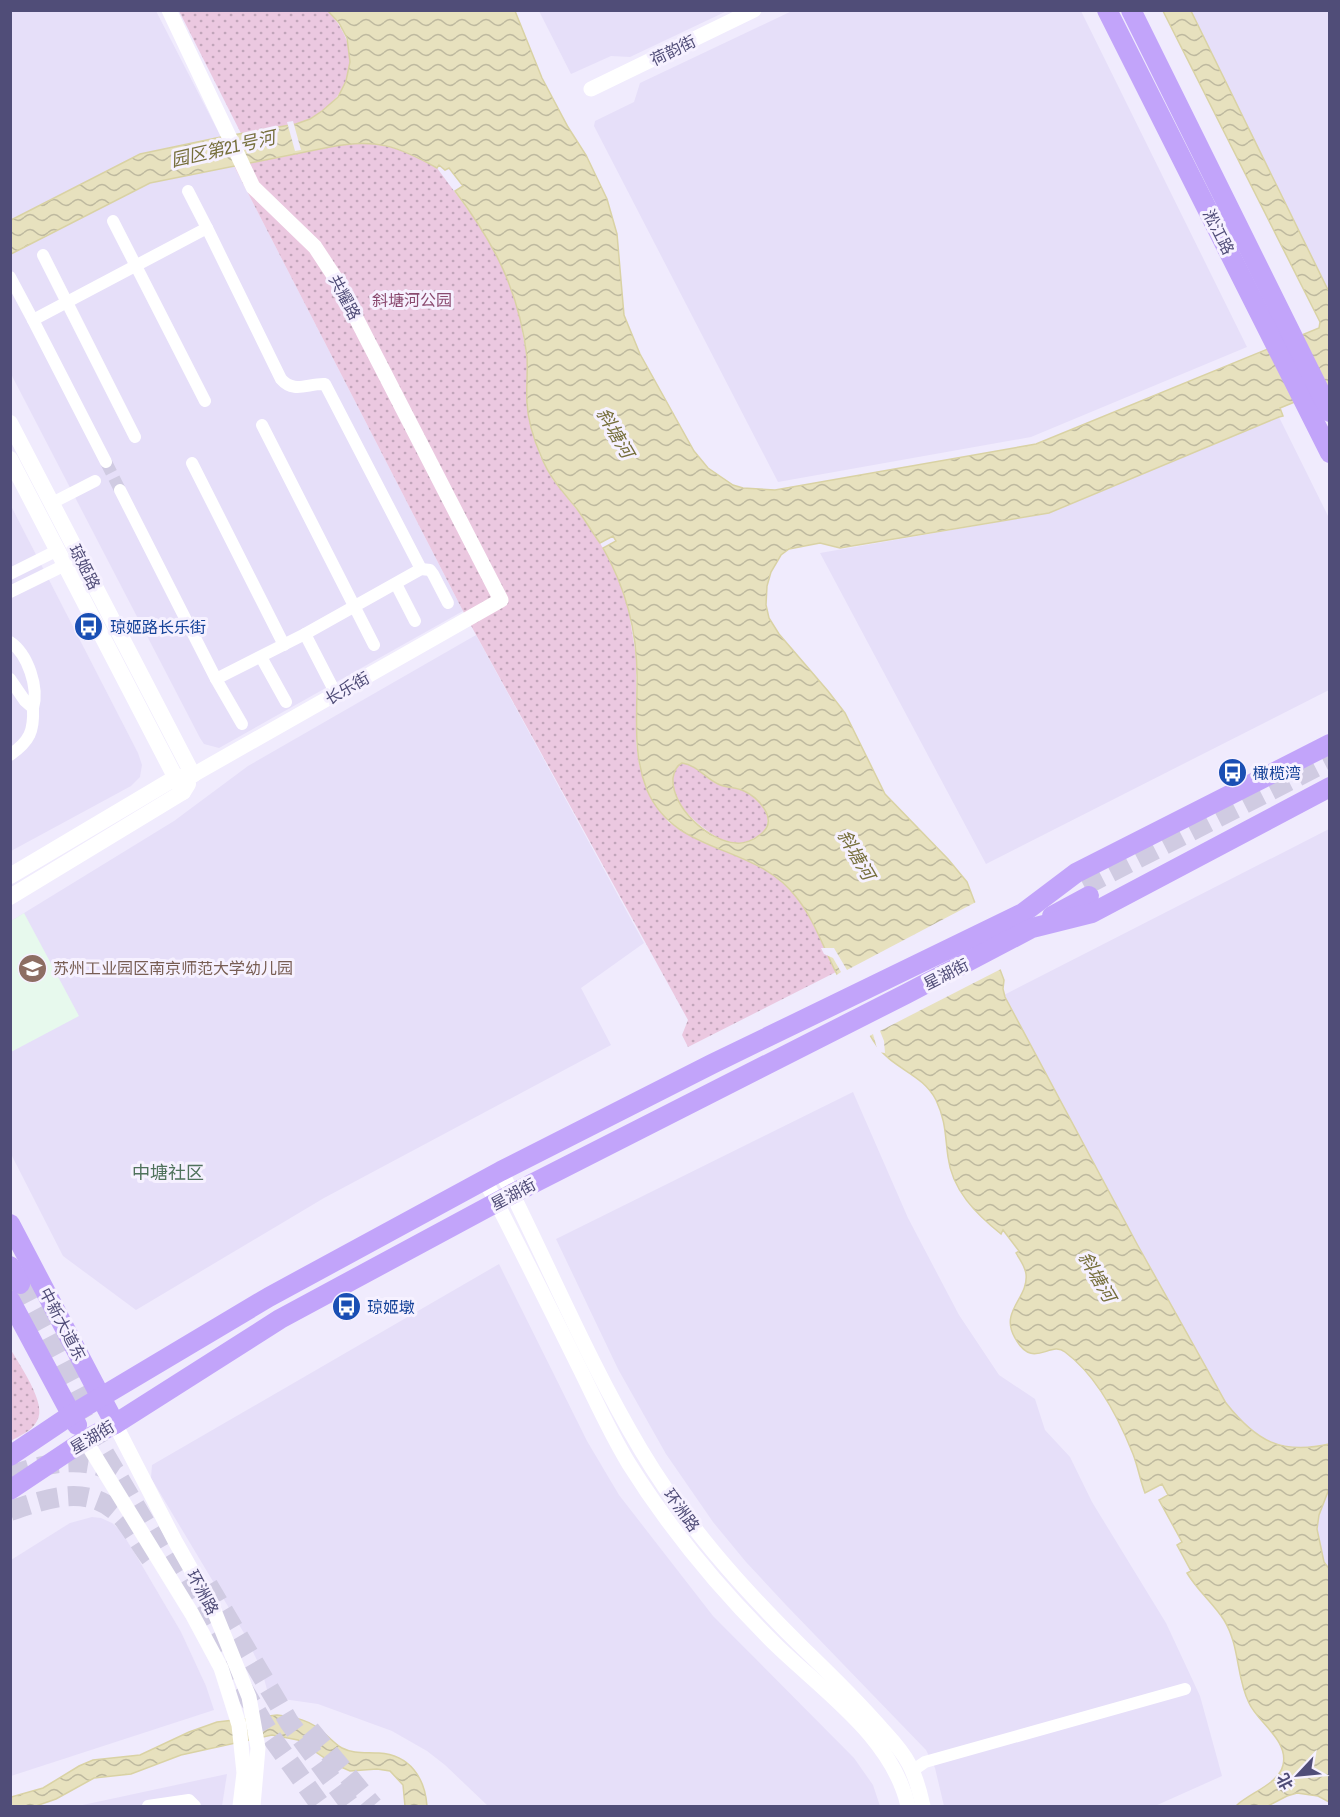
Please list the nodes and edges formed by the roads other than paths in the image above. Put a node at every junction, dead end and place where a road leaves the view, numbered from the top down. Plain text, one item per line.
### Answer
1 (169, 10) edge
2 (754, 10) edge
3 (1107, 10) edge
4 (1131, 10) edge
5 (591, 89) dead end
6 (188, 191) dead end
7 (113, 221) dead end
8 (207, 228) junction
9 (43, 255) dead end
10 (136, 266) junction
11 (10, 278) edge
12 (67, 302) junction
13 (33, 320) junction
14 (1280, 331) junction
15 (205, 401) dead end
16 (1320, 405) edge
17 (10, 423) edge
18 (262, 425) dead end
19 (135, 437) dead end
20 (1329, 453) edge
21 (10, 459) edge
22 (106, 462) tunnel mouth
23 (192, 463) dead end
24 (95, 481) dead end
25 (120, 490) tunnel mouth
26 (52, 503) junction
27 (61, 557) junction
28 (421, 569) junction
29 (10, 574) edge
30 (396, 584) junction
31 (10, 592) edge
32 (501, 600) joint
33 (448, 603) dead end
34 (354, 607) junction
35 (415, 621) dead end
36 (305, 634) junction
37 (10, 642) edge
38 (284, 645) junction
39 (374, 645) dead end
40 (261, 657) junction
41 (10, 679) edge
42 (216, 679) junction
43 (336, 694) junction
44 (285, 702) dead end
45 (33, 708) junction
46 (242, 724) dead end
47 (1329, 744) edge
48 (10, 755) edge
49 (193, 776) junction
50 (179, 785) junction
51 (1329, 787) edge
52 (10, 876) edge
53 (1086, 891) tunnel mouth
54 (10, 897) edge
55 (1027, 921) junction
56 (493, 1175) junction
57 (504, 1198) junction
58 (10, 1224) edge
59 (10, 1266) edge
60 (15, 1292) edge
61 (101, 1397) junction
62 (71, 1415) junction
63 (115, 1424) junction
64 (85, 1440) junction
65 (10, 1456) edge
66 (10, 1490) edge
67 (1185, 1689) dead end
68 (250, 1748) junction
69 (912, 1771) junction
70 (148, 1806) edge
71 (195, 1806) edge
72 (240, 1806) edge
73 (253, 1806) edge
74 (909, 1806) edge
75 (922, 1806) edge

1 - 32 street, 共耀路
2 - 5 street, 荷韵街
3 - 14 main road, 淞江路
4 - 14 main road, 淞江路
6 - 8 street
7 - 10 street
8 - 10 street
8 - 28 street
9 - 12 street
10 - 12 street
10 - 15 street
11 - 13 street
12 - 13 street
12 - 19 street
13 - 22 street
14 - 16 main road, 淞江路
16 - 20 main road, 淞江路
17 - 26 main road, 琼姬路
18 - 34 street
21 - 27 main road, 琼姬路
23 - 38 street
24 - 26 street
25 - 42 street
26 - 49 main road, 琼姬路
27 - 29 street
27 - 31 street
27 - 50 main road, 琼姬路
28 - 30 street
28 - 33 street
30 - 34 street
30 - 35 street
32 - 43 street, 长乐街
34 - 36 street
34 - 39 street
36 - 38 street
36 - 43 street
37 - 45 street
38 - 40 street
40 - 42 street
40 - 44 street
41 - 45 street
42 - 46 street
43 - 49 street, 长乐街
45 - 48 street
47 - 55 main road, 星湖街
49 - 50 main road, 长乐街
50 - 52 main road, 长乐街
50 - 54 main road, 长乐街
51 - 55 main road, 星湖街
53 - 55 main road, 星湖街
55 - 56 main road, 星湖街
55 - 57 main road, 星湖街
56 - 57 street, 环洲路
56 - 61 main road, 星湖街
57 - 63 main road, 星湖街
57 - 69 street, 环洲路
57 - 74 street, 环洲路
58 - 61 main road, 中新大道东
59 - 60 main road
60 - 62 main road
61 - 62 main road, 星湖街
61 - 63 main road, 中新大道东
62 - 64 main road
62 - 65 main road, 星湖街
63 - 64 main road, 星湖街
63 - 68 street, 环洲路
64 - 66 main road, 星湖街
64 - 68 street, 环洲路
67 - 69 street
68 - 72 street, 环洲路
68 - 73 street, 环洲路
69 - 75 street, 环洲路
70 - 71 street

